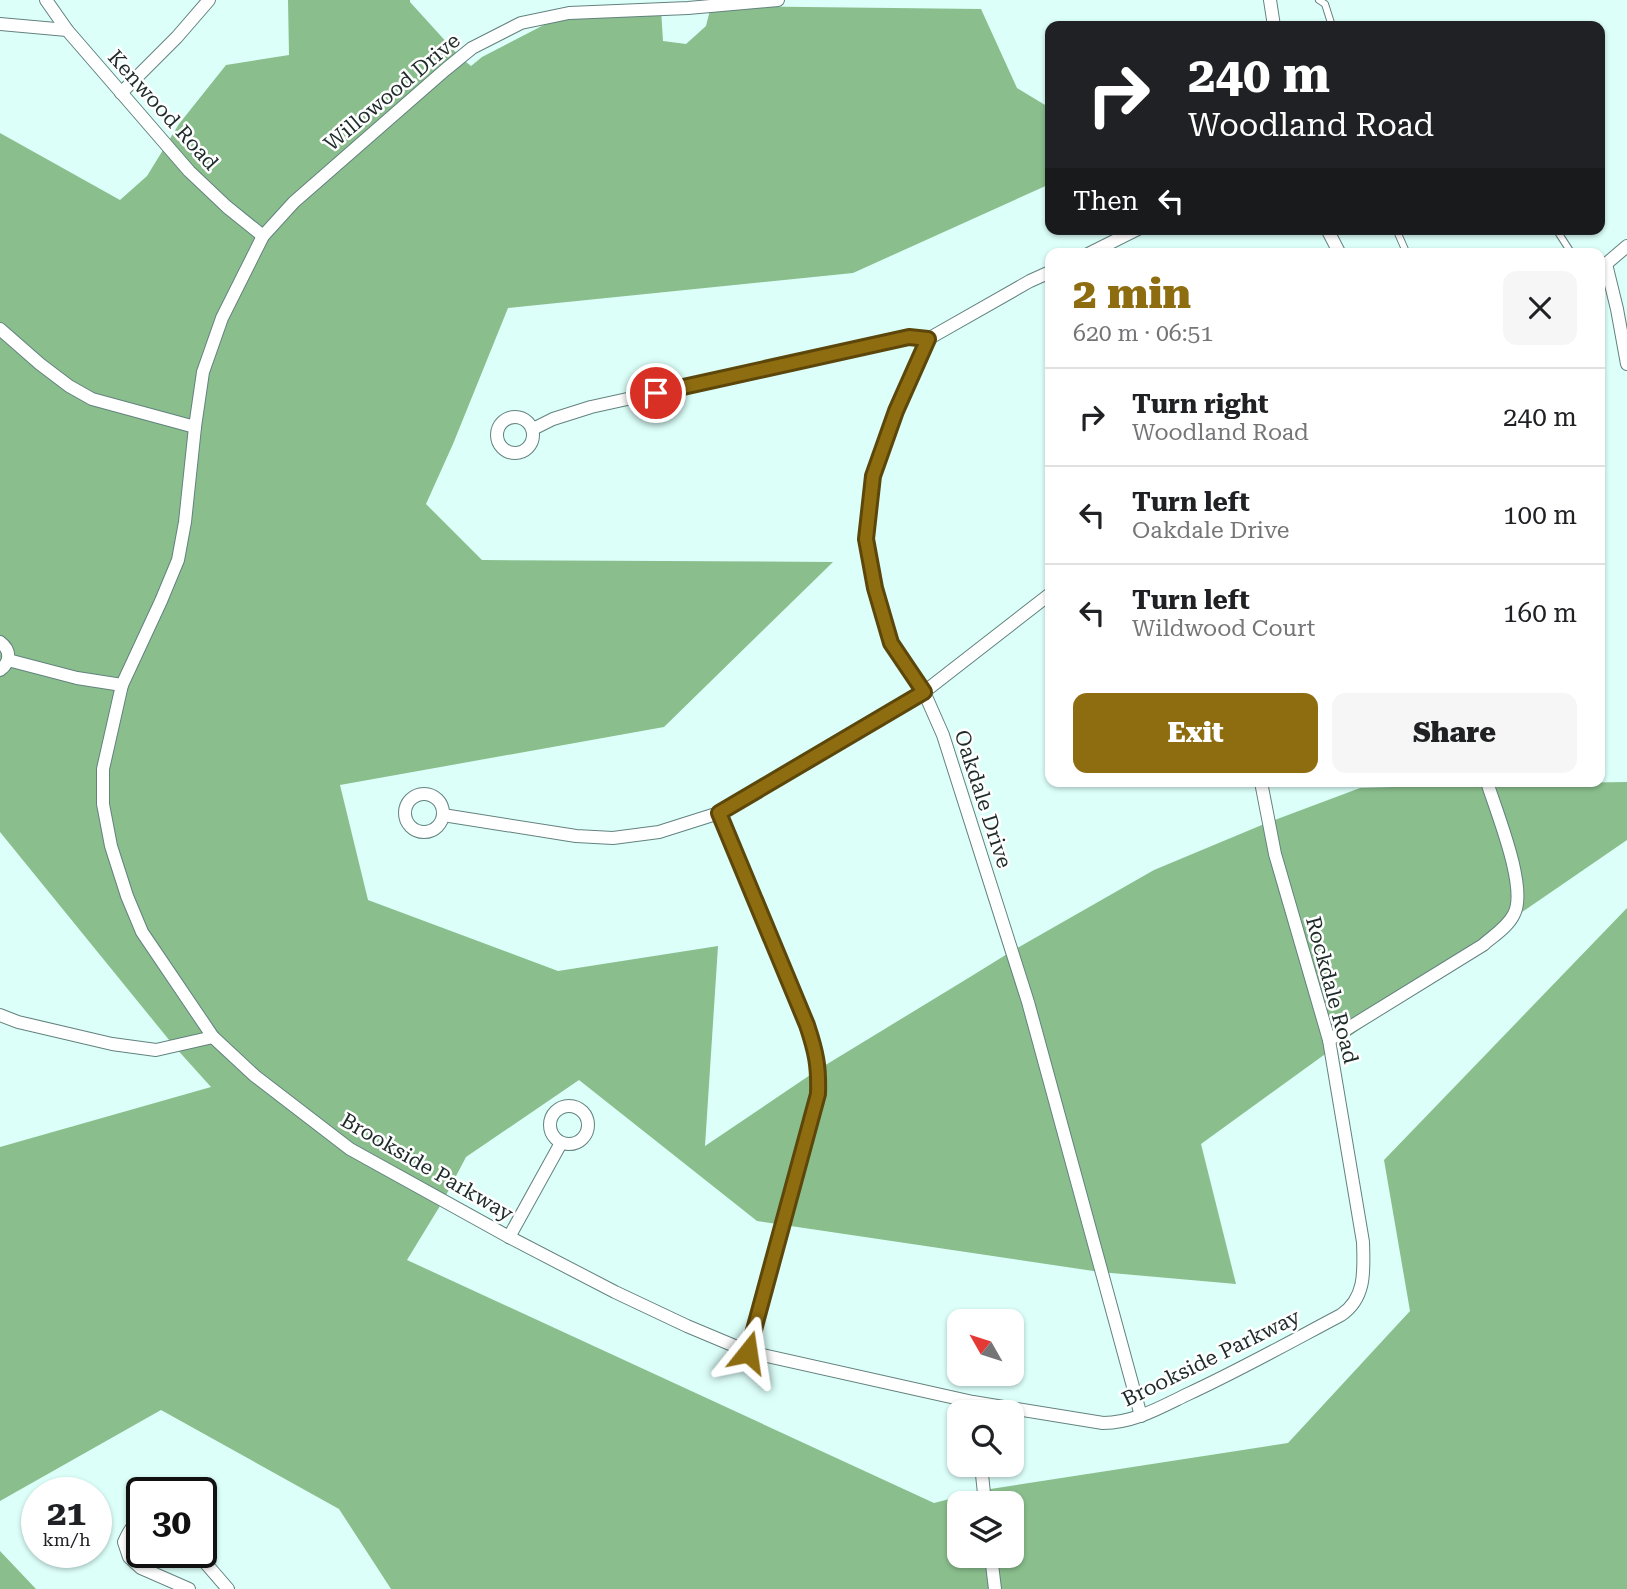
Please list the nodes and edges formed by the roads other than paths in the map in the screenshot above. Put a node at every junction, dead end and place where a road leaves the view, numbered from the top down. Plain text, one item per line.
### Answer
1 (46, 0) edge
2 (209, 0) edge
3 (778, 0) edge
4 (1270, 0) edge
5 (1318, 0) edge
6 (1272, 21) edge
7 (1330, 21) edge
8 (0, 23) edge
9 (67, 30) junction
10 (121, 93) junction
11 (1127, 235) edge
12 (263, 236) junction
13 (1627, 246) edge
14 (1099, 248) edge
15 (1605, 264) edge
16 (1605, 272) edge
17 (1045, 274) edge
18 (0, 329) edge
19 (928, 339) junction
20 (1627, 364) edge
21 (195, 427) junction
22 (533, 429) dead end
23 (1045, 598) edge
24 (0, 642) edge
25 (4, 665) edge
26 (122, 685) junction
27 (924, 692) junction
28 (1262, 787) edge
29 (1489, 787) edge
30 (719, 813) junction
31 (443, 815) dead end
32 (0, 1015) edge
33 (213, 1037) junction
34 (1329, 1040) junction
35 (561, 1143) dead end
36 (509, 1237) junction
37 (1360, 1293) joint
38 (748, 1352) junction
39 (947, 1400) edge
40 (1024, 1413) edge
41 (1141, 1416) junction
42 (141, 1568) edge
43 (210, 1568) edge
44 (993, 1568) edge
45 (190, 1589) edge
46 (229, 1589) edge
47 (995, 1589) edge

1 - 9 street, Kenwood Road
2 - 10 street
3 - 12 street, Willowood Drive
4 - 6 street
5 - 7 lane
8 - 9 street
9 - 10 street, Kenwood Road
10 - 12 street, Kenwood Road
11 - 14 street
12 - 21 street, Brookside Parkway
13 - 15 street
16 - 20 street
17 - 19 street
18 - 21 street
19 - 22 street
19 - 27 street, Oakdale Drive
21 - 26 street, Brookside Parkway
23 - 27 street
24 - 25 street
25 - 26 street
26 - 33 street, Brookside Parkway
27 - 30 street
27 - 41 street, Oakdale Drive
28 - 34 street, Rockdale Road
29 - 34 street
30 - 31 street
30 - 38 street
32 - 33 street
33 - 36 street, Brookside Parkway
34 - 37 street, Rockdale Road
35 - 36 street
36 - 38 street, Brookside Parkway
37 - 41 street, Brookside Parkway
38 - 39 street, Brookside Parkway
40 - 41 street, Brookside Parkway
42 - 45 street
43 - 46 street
44 - 47 street

